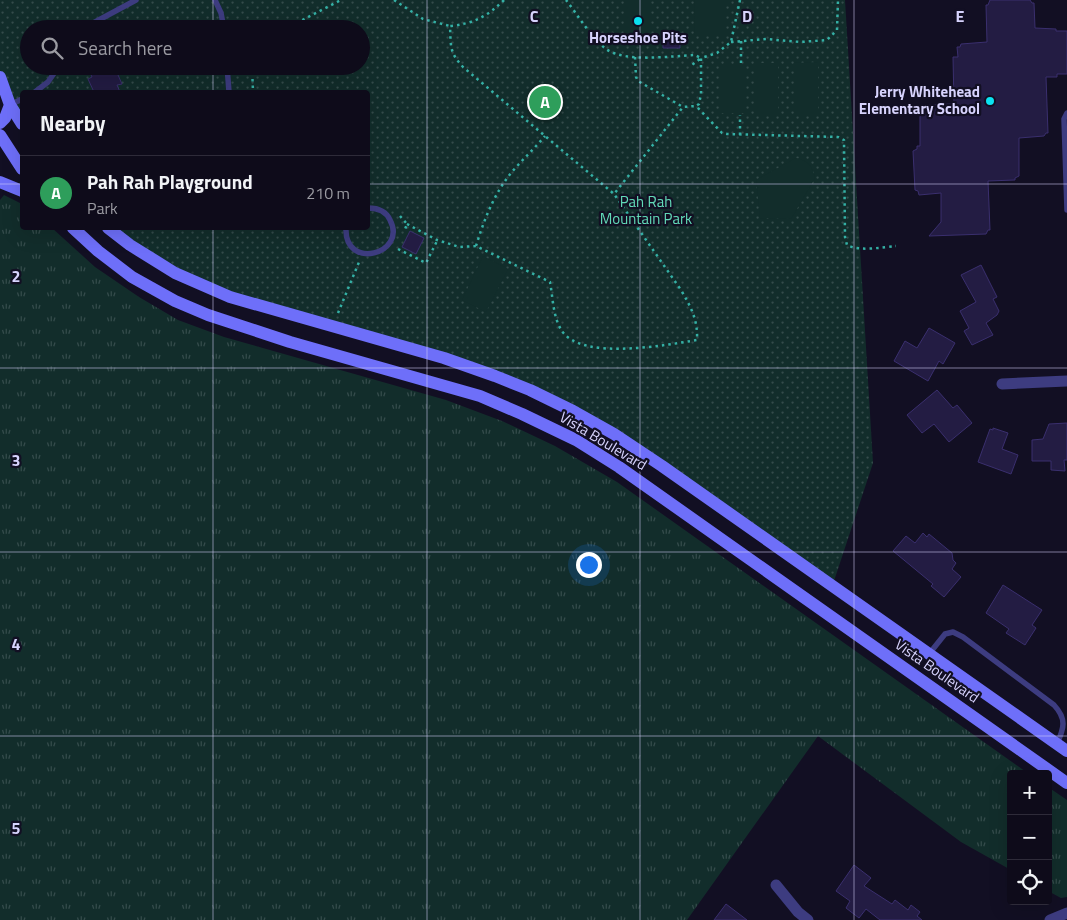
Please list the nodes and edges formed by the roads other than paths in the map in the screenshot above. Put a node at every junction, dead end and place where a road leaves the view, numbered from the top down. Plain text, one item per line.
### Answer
1 (136, 0) edge
2 (215, 0) edge
3 (99, 20) edge
4 (222, 20) edge
5 (53, 75) edge
6 (228, 75) edge
7 (0, 77) edge
8 (38, 90) edge
9 (229, 90) edge
10 (20, 100) edge
11 (5, 105) edge
12 (1067, 113) edge
13 (20, 122) edge
14 (0, 123) edge
15 (0, 135) edge
16 (20, 166) edge
17 (0, 182) edge
18 (20, 190) edge
19 (370, 208) edge
20 (1067, 210) edge
21 (75, 230) edge
22 (111, 230) edge
23 (346, 230) edge
24 (1067, 381) edge
25 (1002, 384) dead end
26 (929, 654) junction
27 (1062, 747) edge
28 (1067, 783) edge
29 (776, 885) dead end
30 (1067, 913) edge
31 (808, 920) edge
32 (1050, 920) edge

1 - 3 lane
2 - 4 lane
5 - 8 lane
6 - 9 lane
7 - 11 main road
10 - 11 lane
11 - 13 main road
11 - 14 main road
12 - 20 lane
15 - 16 main road
17 - 18 main road
19 - 23 lane
21 - 28 main road, Vista Boulevard
22 - 26 main road, Vista Boulevard
24 - 25 street
26 - 27 main road, Vista Boulevard
26 - 27 lane
29 - 31 street
30 - 32 street

